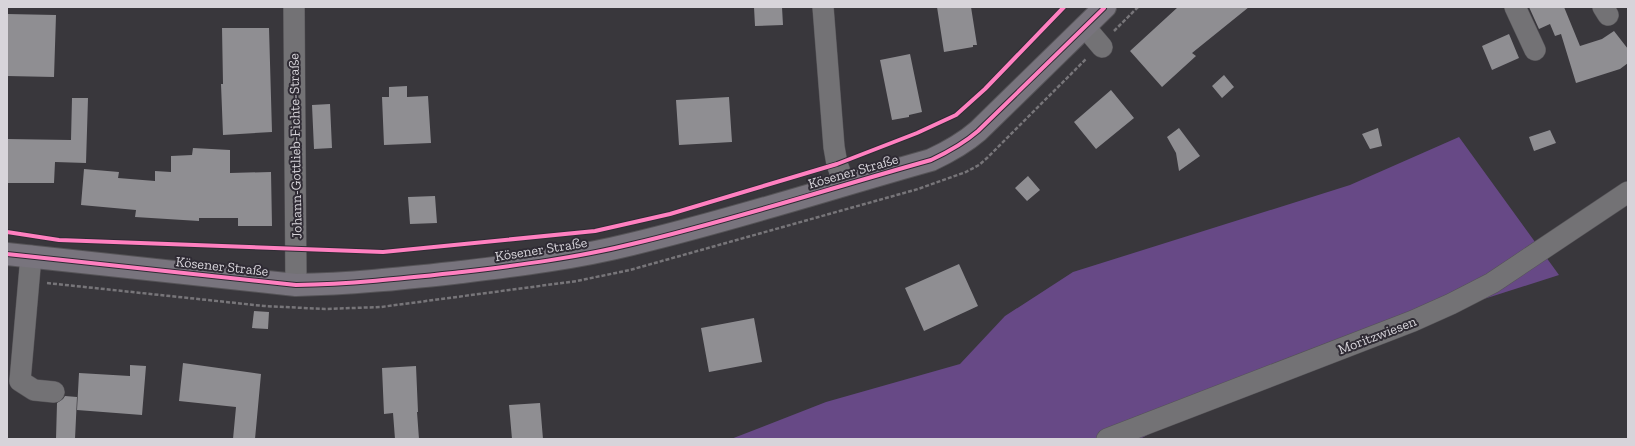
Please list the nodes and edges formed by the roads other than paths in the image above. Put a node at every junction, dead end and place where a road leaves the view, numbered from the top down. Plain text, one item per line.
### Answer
1 (294, 7) edge
2 (823, 7) edge
3 (1105, 7) edge
4 (1515, 7) edge
5 (1085, 27) junction
6 (1102, 47) dead end
7 (1535, 50) dead end
8 (845, 185) junction
9 (1628, 192) edge
10 (7, 254) edge
11 (31, 256) junction
12 (296, 285) junction
13 (54, 392) dead end
14 (1107, 439) edge

1 - 12 street, Johann-Gottlieb-Fichte-Straße
2 - 8 street
3 - 5 main road, Kösener Straße
4 - 7 street
5 - 6 street
5 - 8 main road, Kösener Straße
8 - 12 main road, Kösener Straße
9 - 14 street, Moritzwiesen
10 - 11 main road, Kösener Straße
11 - 12 main road, Kösener Straße
11 - 13 street

